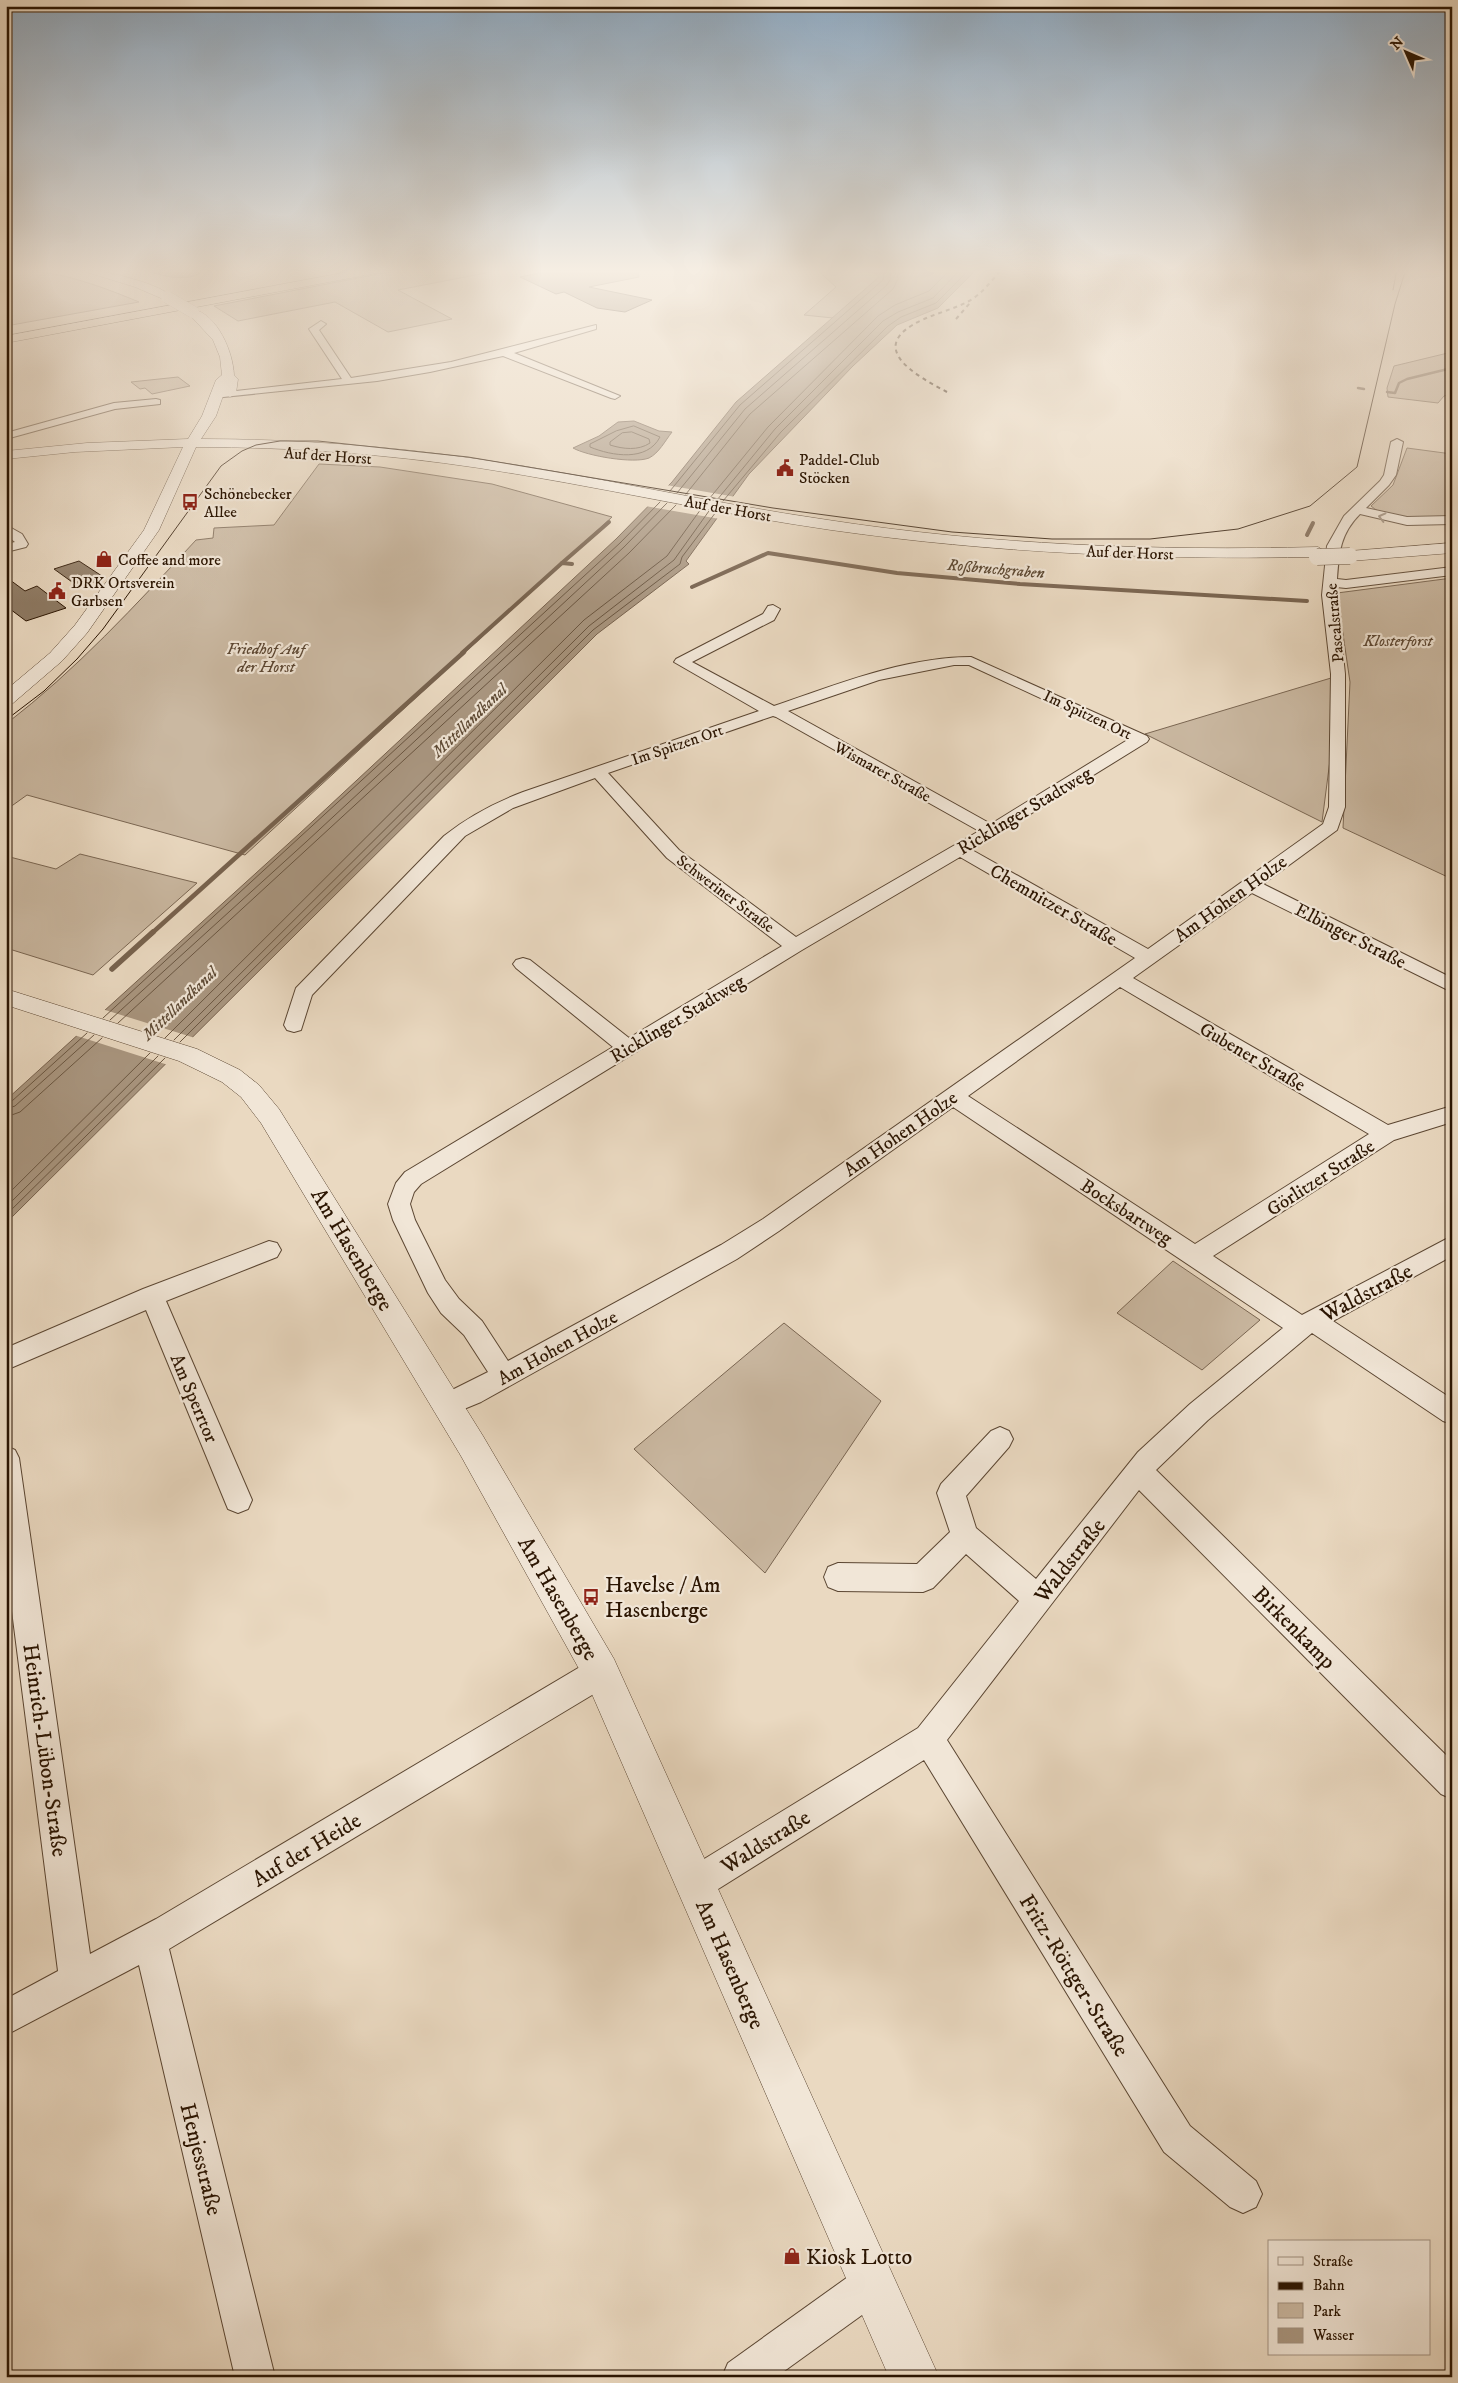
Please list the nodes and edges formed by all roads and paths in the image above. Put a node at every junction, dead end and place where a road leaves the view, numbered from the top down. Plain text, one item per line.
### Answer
1 (222, 380) edge
2 (353, 380) edge
3 (575, 380) edge
4 (348, 381) joint
5 (224, 396) junction
6 (615, 396) dead end
7 (156, 402) dead end
8 (6, 436) edge
9 (1397, 442) dead end
10 (190, 446) junction
11 (205, 450) junction
12 (6, 456) edge
13 (192, 474) dead end
14 (1358, 510) junction
15 (1452, 520) edge
16 (155, 522) junction
17 (6, 529) edge
18 (1452, 542) edge
19 (6, 548) edge
20 (1452, 548) edge
21 (1350, 553) junction
22 (1452, 571) edge
23 (1330, 582) junction
24 (773, 609) dead end
25 (6, 700) edge
26 (774, 712) junction
27 (1141, 739) joint
28 (598, 772) junction
29 (1331, 826) joint
30 (991, 831) junction
31 (960, 850) junction
32 (1250, 885) junction
33 (795, 946) junction
34 (1148, 958) junction
35 (523, 964) dead end
36 (1119, 978) junction
37 (1452, 986) edge
38 (8, 999) edge
39 (294, 1026) dead end
40 (628, 1048) junction
41 (952, 1096) junction
42 (1452, 1114) edge
43 (1386, 1134) junction
44 (1452, 1245) edge
45 (269, 1250) dead end
46 (1195, 1256) junction
47 (152, 1296) junction
48 (1307, 1324) junction
49 (6, 1360) edge
50 (504, 1376) junction
51 (447, 1405) junction
52 (1452, 1413) edge
53 (1000, 1439) dead end
54 (6, 1458) edge
55 (1139, 1471) junction
56 (238, 1500) dead end
57 (965, 1536) junction
58 (838, 1577) dead end
59 (1038, 1599) junction
60 (601, 1672) junction
61 (929, 1739) junction
62 (1452, 1783) edge
63 (695, 1884) junction
64 (150, 1942) junction
65 (77, 1981) junction
66 (6, 2018) edge
67 (1242, 2194) dead end
68 (873, 2283) junction
69 (255, 2377) edge
70 (742, 2377) edge
71 (914, 2377) edge

1 - 5 street, bridge
2 - 4 street
3 - 6 street
4 - 5 street
5 - 10 street
5 - 11 street
7 - 8 street
9 - 14 street, Pascalstraße
10 - 11 street, Auf der Horst
10 - 12 street, Auf der Horst
10 - 16 street
11 - 21 street, Auf der Horst, bridge
13 - 16 street
15 -> 14 street
14 - 23 street, Pascalstraße
16 - 25 street
17 - 19 street
18 - 21 street, Auf der Horst
20 - 21 street, Auf der Horst
22 - 23 street
23 - 29 street, Pascalstraße
24 - 26 street, Wismarer Straße
26 - 27 street, Im Spitzen Ort
26 - 28 street, Im Spitzen Ort
26 - 30 street, Wismarer Straße
27 - 30 street, Ricklinger Stadtweg
28 - 33 street, Schweriner Straße
28 - 39 street, Im Spitzen Ort
29 - 32 street, Am Hohen Holze
30 - 31 street, Ricklinger Stadtweg
31 - 33 street, Ricklinger Stadtweg
31 - 34 street, Chemnitzer Straße
32 - 34 street, Am Hohen Holze
32 - 37 street, Elbinger Straße
33 - 40 street, Ricklinger Stadtweg
34 - 36 street, Am Hohen Holze
35 - 40 street
36 - 41 street, Am Hohen Holze
36 - 43 street, Gubener Straße
38 - 51 street, Am Hasenberge
40 - 50 street, Ricklinger Stadtweg
41 - 46 street, Bocksbartweg
41 - 50 street, Am Hohen Holze
42 - 43 street, Görlitzer Straße
43 - 46 street, Görlitzer Straße
44 - 48 street, Waldstraße
45 - 47 street
46 - 48 street, Bocksbartweg
47 - 49 street
47 - 56 street, Am Sperrtor
48 - 52 street, Bocksbartweg
48 - 55 street, Waldstraße
50 - 51 street, Am Hohen Holze
51 - 60 street, Am Hasenberge
53 - 57 street
54 - 65 street, Heinrich-Lübon-Straße
55 - 59 street, Waldstraße
55 - 62 street, Birkenkamp
57 - 58 street
57 - 59 street
59 - 61 street, Waldstraße
60 - 63 street, Am Hasenberge
60 - 64 street, Auf der Heide
61 - 63 street, Waldstraße
61 - 67 street, Fritz-Röttger-Straße
63 - 68 street, Am Hasenberge
64 - 65 street, Auf der Heide
64 - 69 street, Henjesstraße
65 - 66 street, Auf der Heide
68 - 70 street
68 - 71 street, Am Hasenberge

